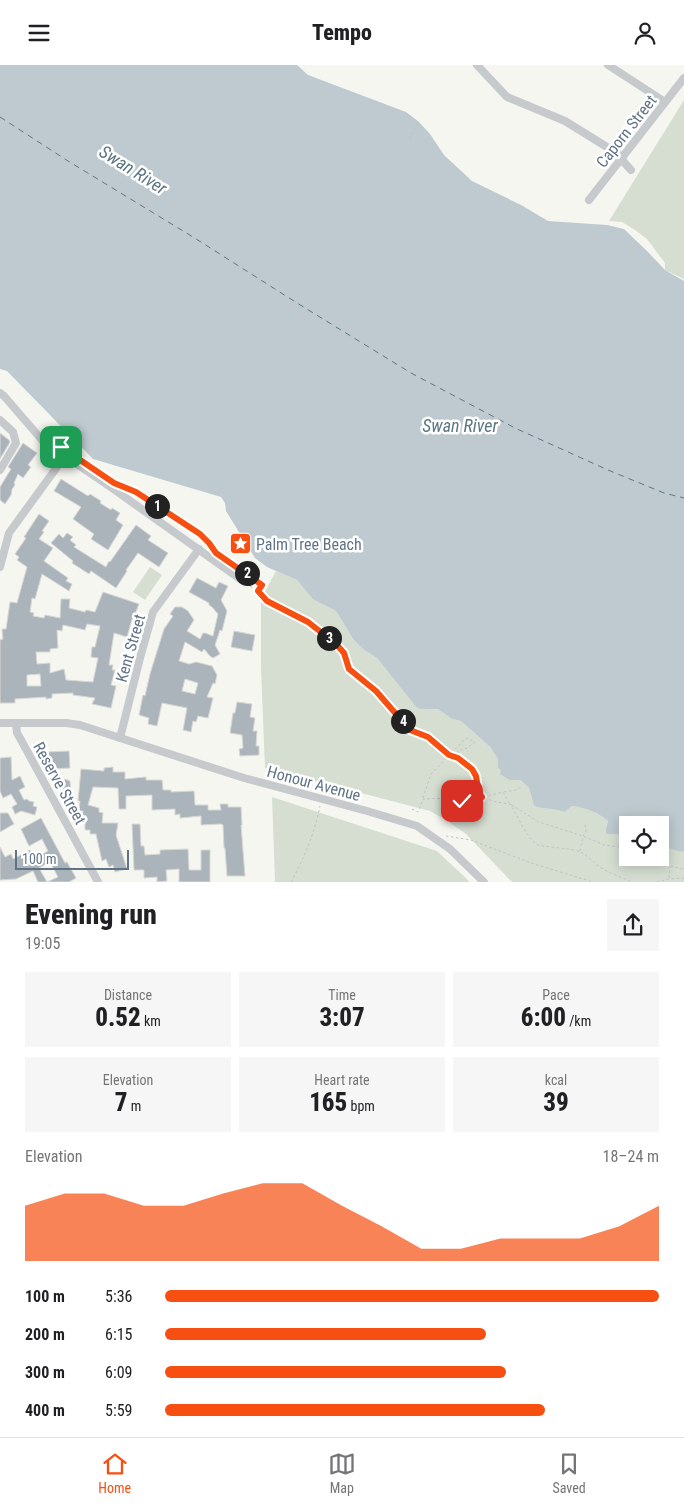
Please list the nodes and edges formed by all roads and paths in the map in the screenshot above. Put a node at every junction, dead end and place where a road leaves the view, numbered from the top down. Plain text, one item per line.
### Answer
1 (477, 65) edge
2 (608, 65) edge
3 (684, 77) edge
4 (666, 102) junction
5 (418, 121) dead end
6 (410, 139) dead end
7 (622, 158) junction
8 (631, 170) dead end
9 (589, 200) dead end
10 (0, 393) edge
11 (0, 420) edge
12 (65, 456) junction
13 (0, 470) edge
14 (123, 487) dead end
15 (254, 532) dead end
16 (239, 539) dead end
17 (199, 549) junction
18 (216, 553) dead end
19 (231, 562) dead end
20 (0, 567) edge
21 (243, 581) joint
22 (258, 591) junction
23 (0, 723) edge
24 (16, 723) junction
25 (120, 738) junction
26 (449, 755) junction
27 (458, 758) junction
28 (521, 787) dead end
29 (503, 792) junction
30 (482, 797) junction
31 (321, 799) junction
32 (423, 799) junction
33 (510, 804) junction
34 (412, 809) dead end
35 (585, 823) dead end
36 (445, 836) dead end
37 (583, 836) junction
38 (619, 847) edge
39 (580, 852) junction
40 (667, 866) edge
41 (670, 867) junction
42 (684, 869) edge
43 (684, 878) edge
44 (669, 879) junction
45 (98, 882) edge
46 (292, 882) edge
47 (484, 882) edge
48 (593, 882) edge
49 (632, 882) edge
50 (657, 882) edge

1 - 7 street
2 - 4 street
3 - 4 street, Caporn Street
4 - 7 street, Caporn Street
5 - 6 path
7 - 8 street
7 - 9 street, Caporn Street
10 - 12 street
11 - 13 street
12 - 17 street
12 - 20 street
14 - 18 path
15 - 16 path
17 - 21 street
17 - 25 street, Kent Street
19 - 22 path
21 - 22 path
22 - 26 path
23 - 24 street, Honour Avenue
24 - 25 street, Honour Avenue
24 - 45 street, Reserve Street
25 - 31 street, Honour Avenue
26 - 27 path
26 - 27 path
26 - 32 path
27 - 30 path
28 - 29 path
29 - 30 path
29 - 33 path
30 - 32 path
30 - 33 path
31 - 46 path
31 - 47 street, Honour Avenue
32 - 34 path
33 - 37 path
33 - 39 path
35 - 37 path
36 - 48 path
37 - 38 path
37 - 39 path
39 - 49 path
40 - 41 path
41 - 42 path
41 - 44 path
43 - 44 path
44 - 50 path

